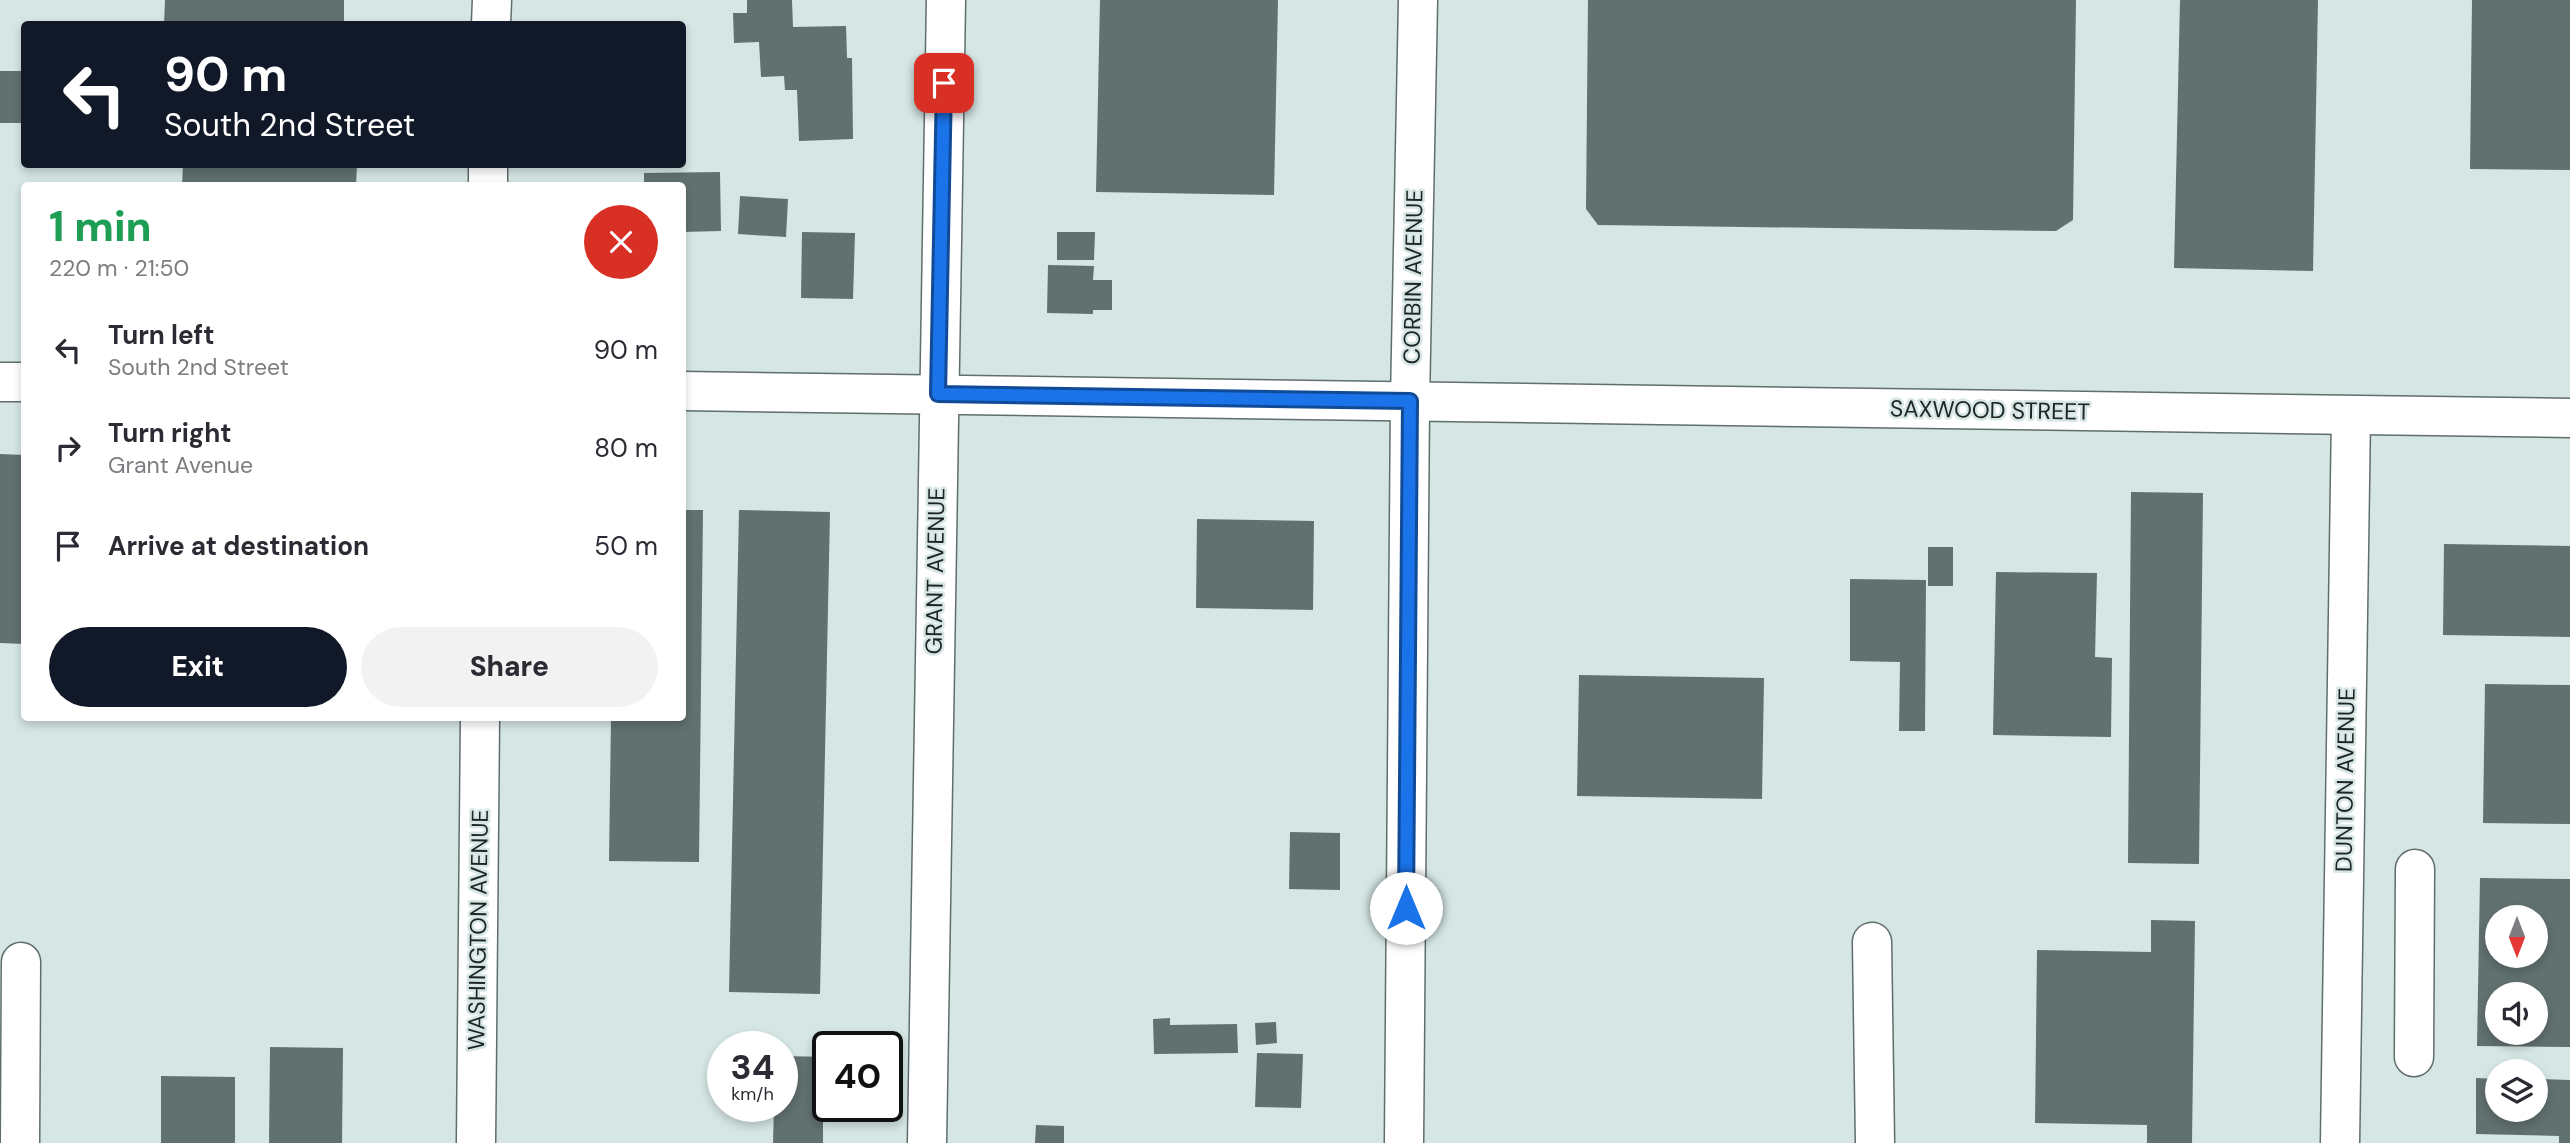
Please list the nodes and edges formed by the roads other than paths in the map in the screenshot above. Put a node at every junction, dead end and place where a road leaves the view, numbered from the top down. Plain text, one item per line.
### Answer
1 (492, 0) edge
2 (946, 0) edge
3 (1419, 0) edge
4 (491, 21) edge
5 (0, 382) edge
6 (21, 382) edge
7 (686, 391) edge
8 (938, 394) junction
9 (1410, 401) junction
10 (2351, 416) junction
11 (2570, 418) edge
12 (480, 721) edge
13 (2415, 869) dead end
14 (1872, 942) dead end
15 (21, 962) dead end
16 (2414, 1057) dead end
17 (20, 1143) edge
18 (475, 1143) edge
19 (927, 1143) edge
20 (1404, 1143) edge
21 (1875, 1143) edge
22 (2340, 1143) edge

1 - 4 street
2 - 8 street, GRANT AVENUE
3 - 9 street, CORBIN AVENUE
5 - 6 street
7 - 8 street, SAXWOOD STREET
8 - 9 street, SAXWOOD STREET
8 - 19 street, GRANT AVENUE
9 - 10 street, SAXWOOD STREET
9 - 20 street, CORBIN AVENUE
10 - 11 street, SAXWOOD STREET
10 - 22 street, DUNTON AVENUE
12 - 18 street, WASHINGTON AVENUE
13 - 16 street
14 - 21 street
15 - 17 street

